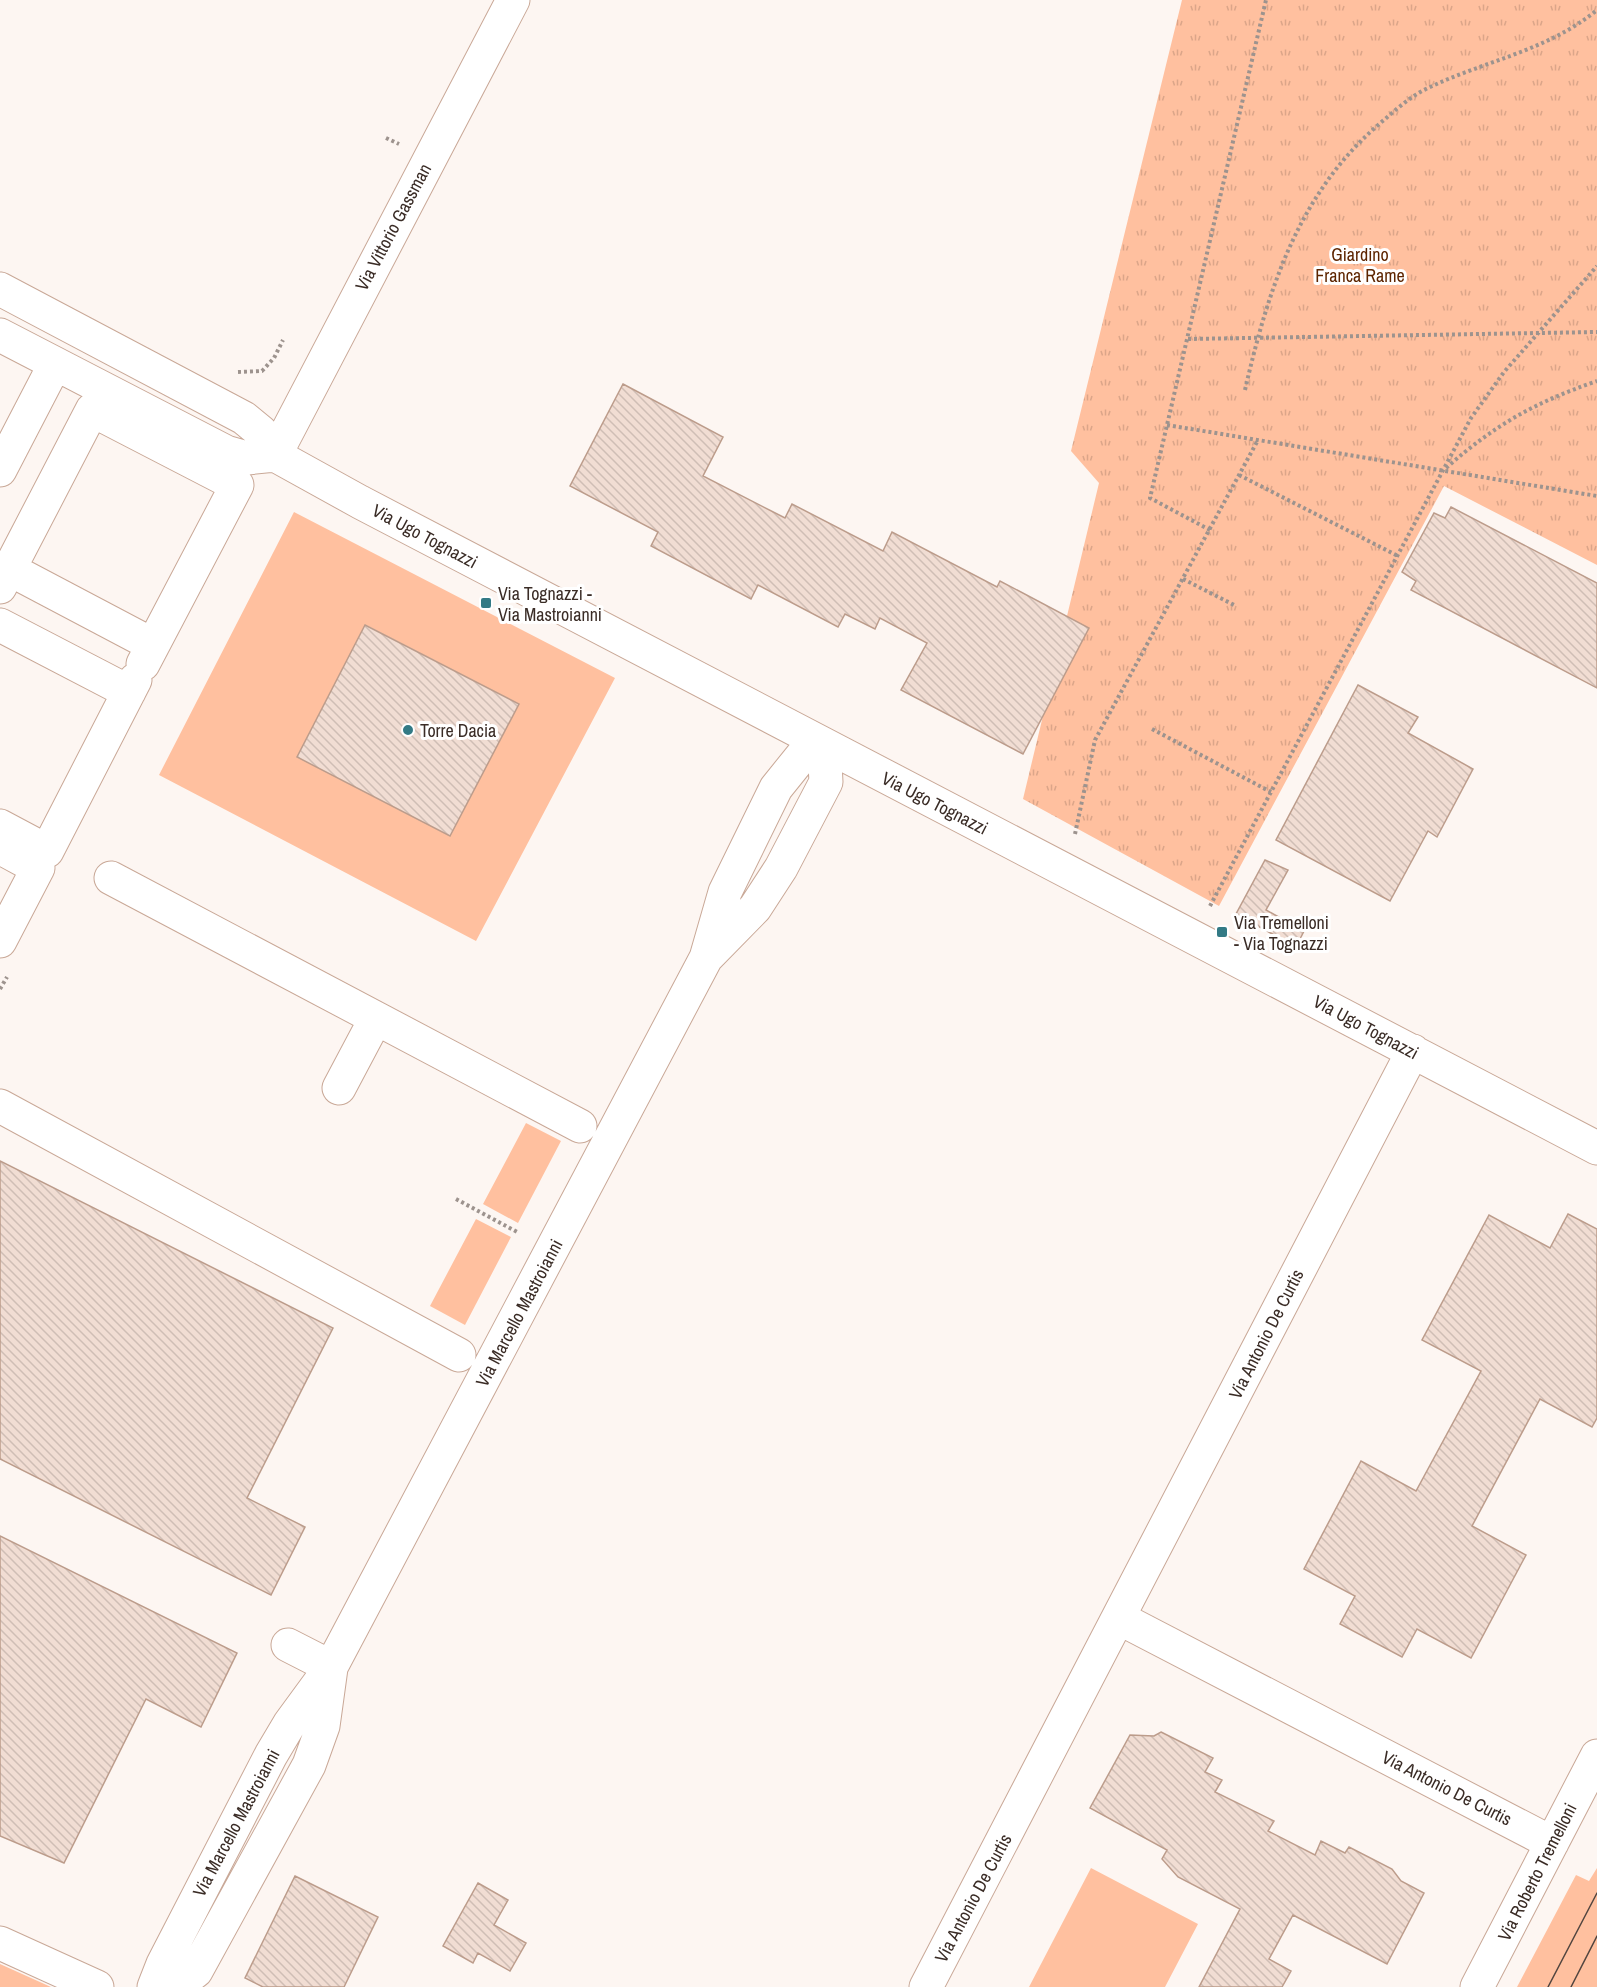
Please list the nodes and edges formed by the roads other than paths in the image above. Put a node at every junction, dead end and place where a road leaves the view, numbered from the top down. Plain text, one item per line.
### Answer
1 (513, 0) edge
2 (0, 289) edge
3 (0, 335) edge
4 (55, 364) junction
5 (11, 424) edge
6 (275, 455) junction
7 (0, 470) edge
8 (5, 578) edge
9 (0, 625) edge
10 (140, 670) junction
11 (824, 746) junction
12 (0, 826) edge
13 (0, 848) edge
14 (111, 879) dead end
15 (0, 941) edge
16 (375, 1020) junction
17 (1413, 1051) junction
18 (339, 1088) dead end
19 (0, 1106) edge
20 (580, 1126) dead end
21 (1597, 1148) edge
22 (459, 1355) dead end
23 (1119, 1618) junction
24 (288, 1644) dead end
25 (331, 1667) junction
26 (1597, 1756) edge
27 (1552, 1842) junction
28 (0, 1943) edge
29 (97, 1987) edge
30 (154, 1987) edge
31 (175, 1987) edge
32 (926, 1987) edge
33 (1477, 1987) edge

1 - 6 street, Via Vittorio Gassman
2 - 6 street, Via Ugo Tognazzi
3 - 4 street
4 - 5 street
4 - 6 street
5 - 7 street
6 - 11 street, Via Ugo Tognazzi
8 - 10 street
8 - 10 street
9 - 10 street
10 - 12 street
11 - 17 street, Via Ugo Tognazzi
11 - 25 street, Via Marcello Mastroianni
13 - 15 street
14 - 16 street
16 - 18 street
16 - 20 street
17 - 21 street, Via Ugo Tognazzi
17 - 23 street, Via Antonio De Curtis
19 - 22 street
23 - 27 street, Via Antonio De Curtis
23 - 32 street, Via Antonio De Curtis
24 - 25 street
25 - 30 street, Via Marcello Mastroianni
25 - 31 street, Via Marcello Mastroianni
26 - 27 street, Via Roberto Tremelloni
27 - 33 street, Via Roberto Tremelloni
28 - 29 street

